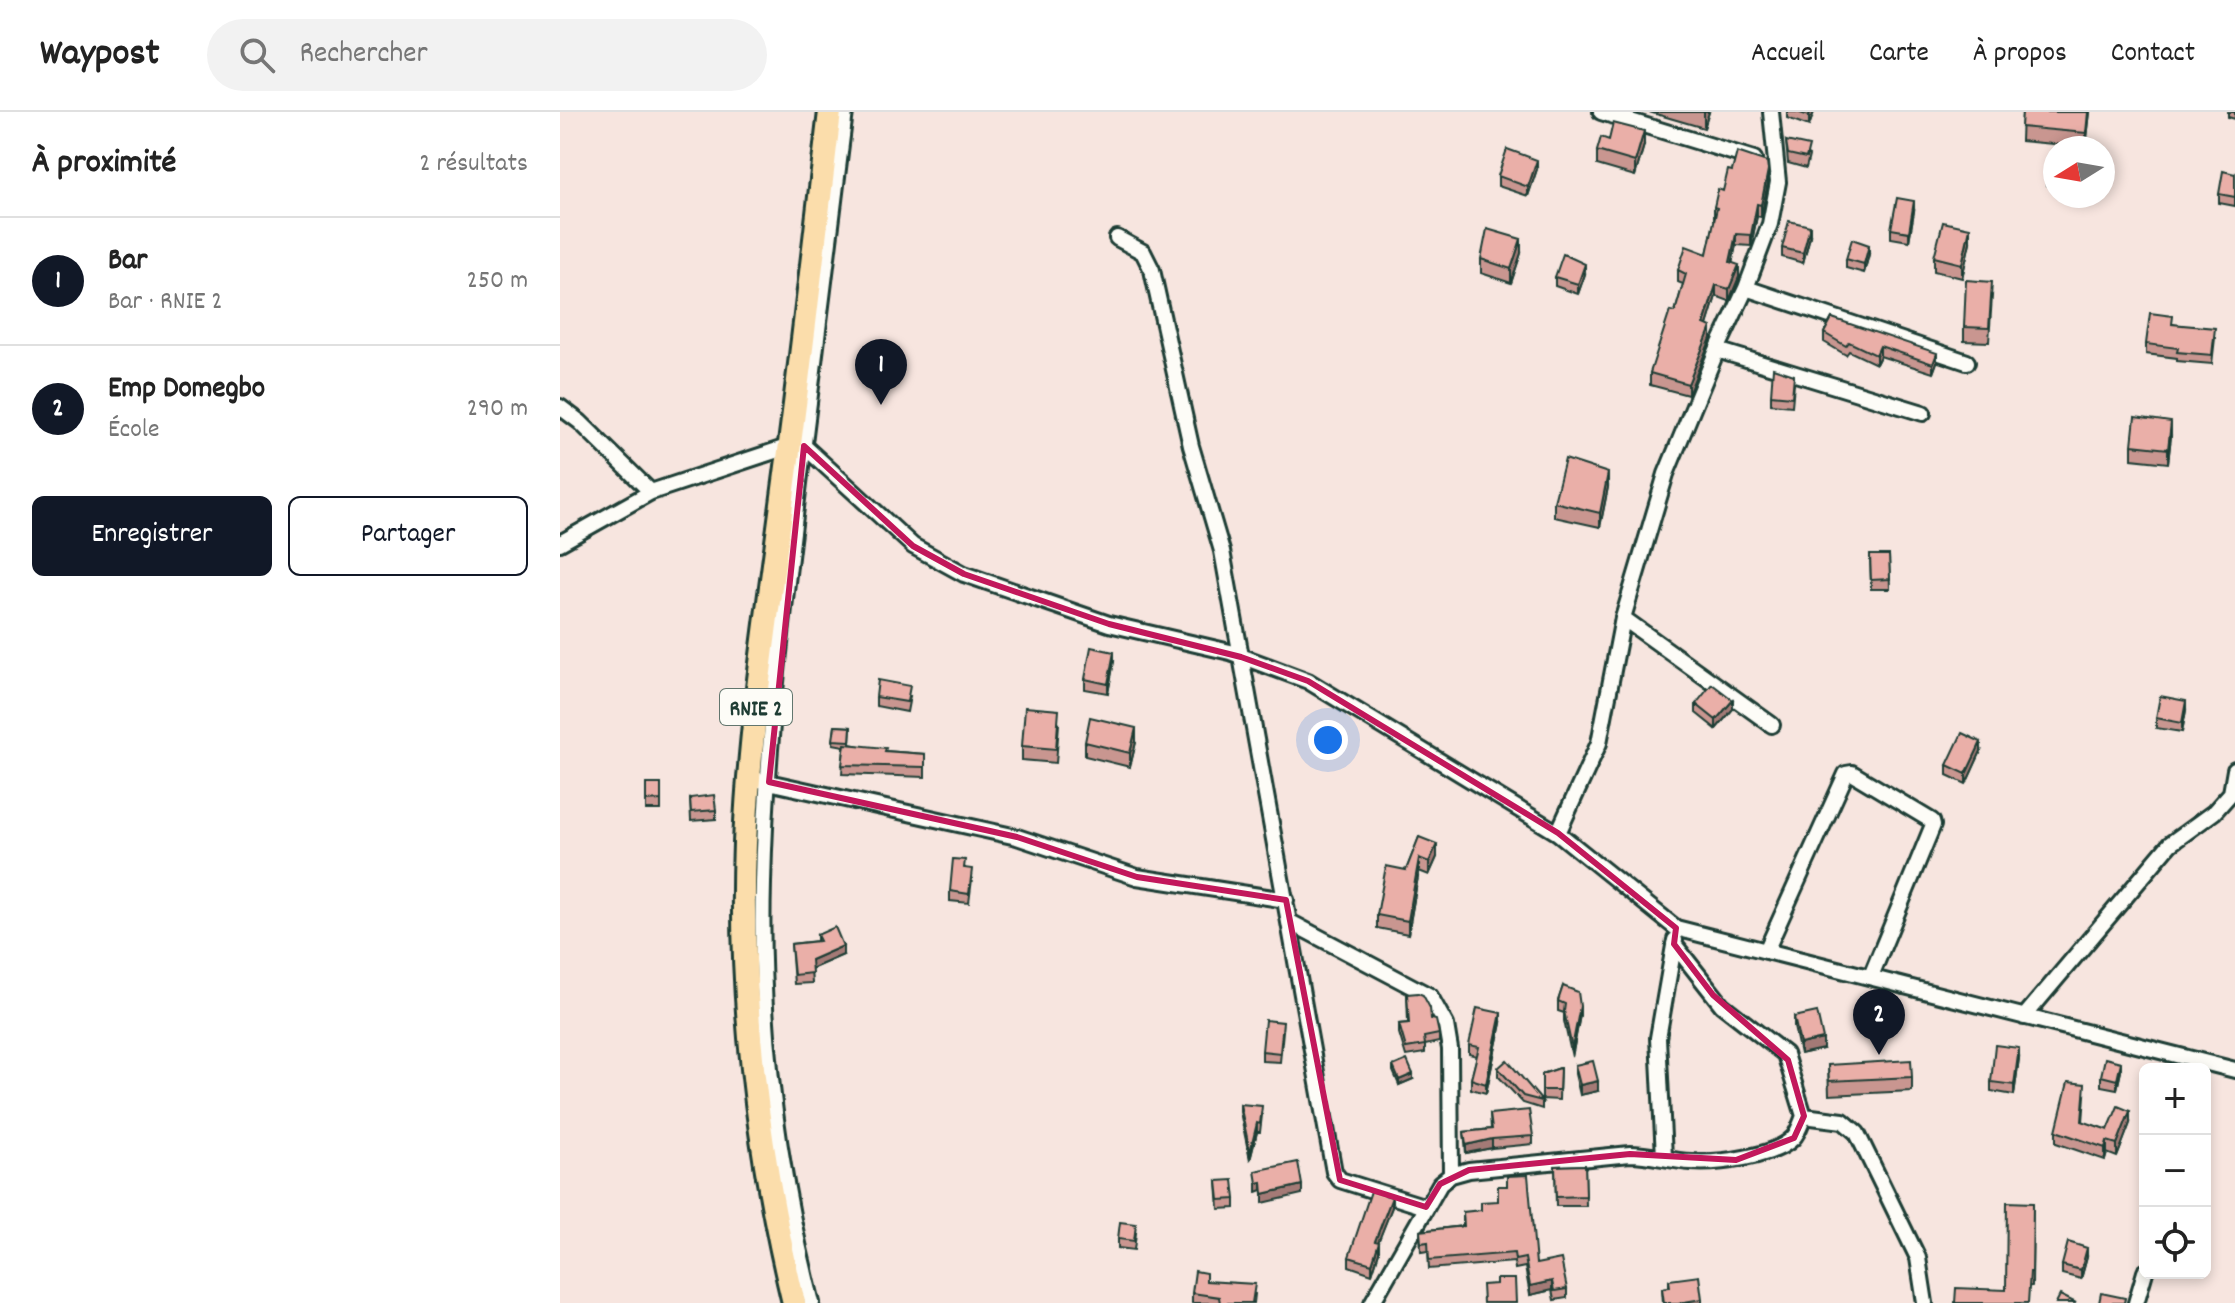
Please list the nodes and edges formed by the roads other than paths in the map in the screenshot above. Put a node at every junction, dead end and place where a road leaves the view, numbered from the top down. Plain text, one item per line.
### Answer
1 (830, 112) edge
2 (845, 112) edge
3 (1601, 112) edge
4 (1771, 112) edge
5 (1778, 166) junction
6 (1117, 238) dead end
7 (1746, 288) junction
8 (1717, 350) junction
9 (1967, 362) dead end
10 (560, 407) edge
11 (1923, 413) dead end
12 (797, 446) junction
13 (651, 492) junction
14 (560, 543) edge
15 (1623, 618) junction
16 (1241, 657) junction
17 (1772, 725) dead end
18 (2235, 770) edge
19 (760, 780) junction
20 (2233, 794) edge
21 (1558, 833) junction
22 (1286, 900) junction
23 (1290, 922) junction
24 (1676, 928) junction
25 (1674, 944) junction
26 (1766, 951) junction
27 (1871, 976) junction
28 (2024, 1017) junction
29 (2183, 1063) edge
30 (2211, 1070) edge
31 (2235, 1070) edge
32 (1804, 1116) junction
33 (1664, 1157) junction
34 (1451, 1175) junction
35 (1426, 1207) junction
36 (2143, 1279) edge
37 (794, 1303) edge
38 (812, 1303) edge
39 (1372, 1303) edge
40 (1925, 1303) edge
41 (2136, 1303) edge

1 - 12 highway, RNIE 2 / RNIE 2
2 - 12 street
3 - 5 street
4 - 5 street
5 - 7 street
6 - 16 street
7 - 8 street
7 - 9 street
8 - 11 street
8 - 15 street
10 - 13 street
12 - 13 street
12 - 16 street
12 - 19 highway, RNIE 2 / RNIE 2
13 - 14 street
15 - 17 street
15 - 21 street
16 - 21 street
16 - 22 street
18 - 20 street
19 - 22 street
19 - 37 highway, RNIE 2 / RNIE 2
19 - 38 street
20 - 28 street
21 - 24 street
22 - 23 street
23 - 34 street
23 - 35 street
24 - 25 street
24 - 26 street
25 - 32 street
25 - 33 street
26 - 27 street
26 - 27 street
27 - 28 street
28 - 29 street
30 - 31 street
32 - 33 street
32 - 40 street
33 - 34 street
34 - 35 street
35 - 39 street
36 - 41 street

